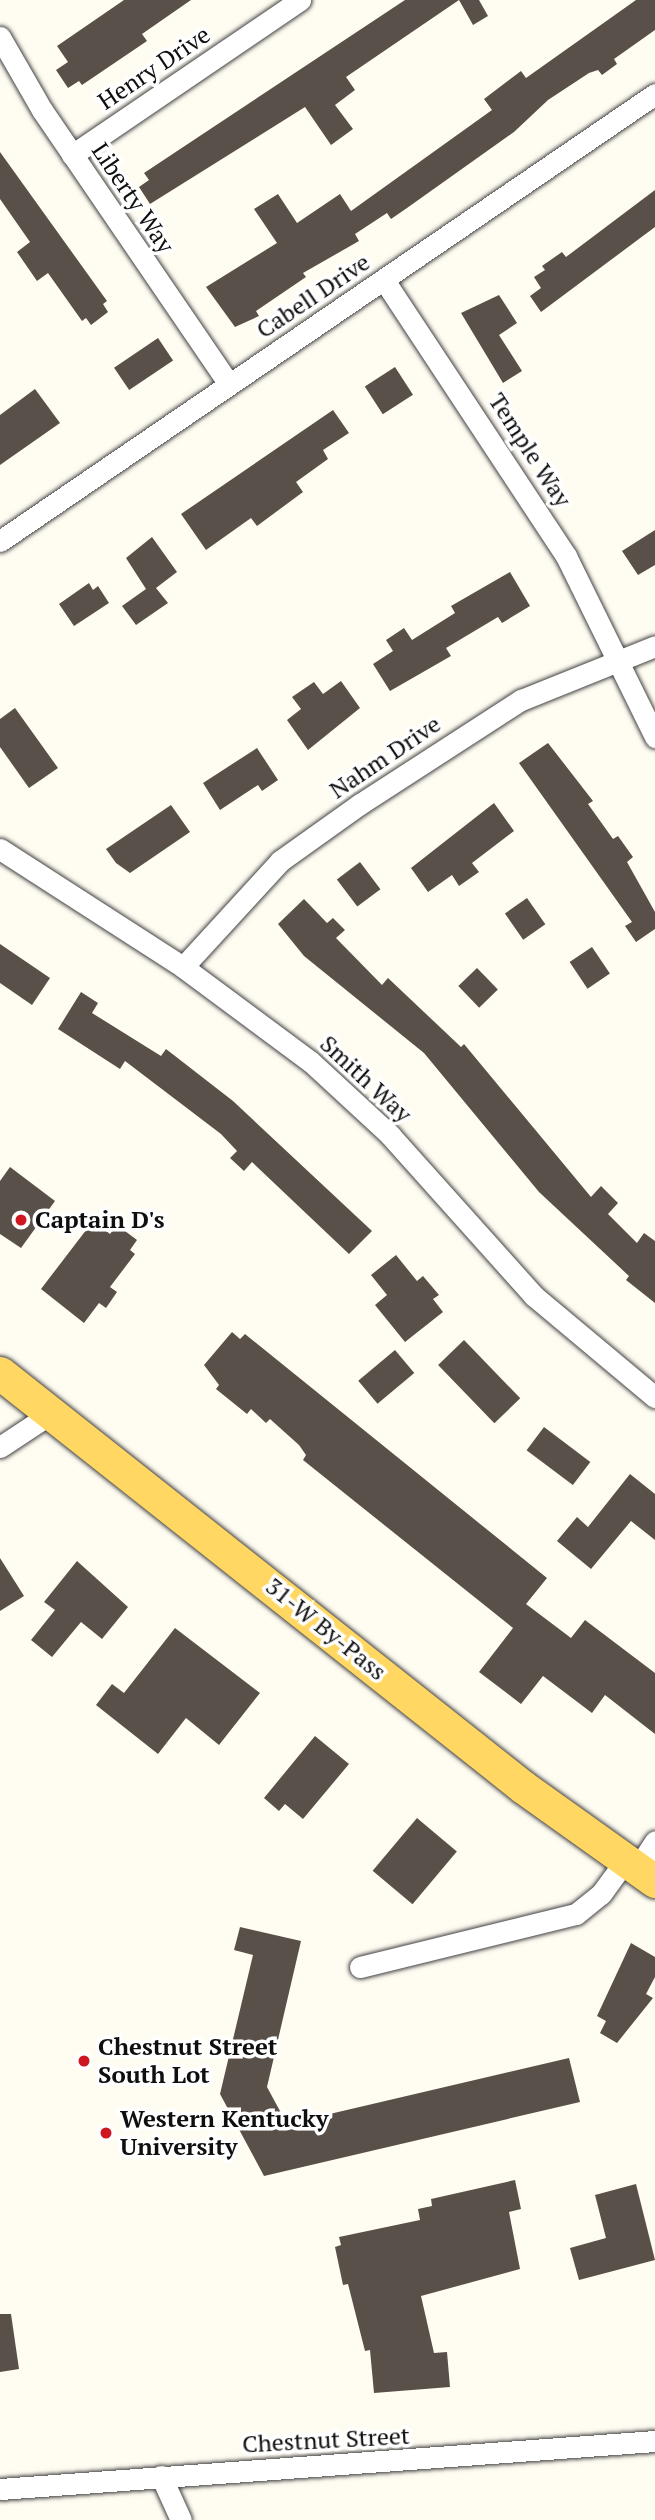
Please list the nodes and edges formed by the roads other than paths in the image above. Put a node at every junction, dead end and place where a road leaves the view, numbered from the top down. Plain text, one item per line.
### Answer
1 (300, 0) edge
2 (0, 37) edge
3 (655, 94) edge
4 (72, 155) junction
5 (384, 280) junction
6 (229, 384) junction
7 (0, 541) edge
8 (655, 646) edge
9 (614, 659) junction
10 (655, 737) edge
11 (0, 849) edge
12 (183, 967) junction
13 (0, 1373) edge
14 (655, 1398) edge
15 (53, 1412) junction
16 (0, 1447) edge
17 (655, 1841) edge
18 (639, 1871) edge
19 (360, 1967) dead end
20 (655, 2441) edge
21 (162, 2476) junction
22 (0, 2489) edge
23 (181, 2520) edge

1 - 4 street, Henry Drive
2 - 4 street, Liberty Way
3 - 5 street, Cabell Drive
4 - 6 street, Liberty Way
5 - 6 street, Cabell Drive
5 - 9 street, Temple Way
6 - 7 street, Cabell Drive
8 - 9 street, Nahm Drive
9 - 10 street, Temple Way
9 - 12 street, Nahm Drive
11 - 12 street, Smith Way
12 - 14 street, Smith Way
13 - 15 main road, 31-W By-Pass
15 - 16 street
15 - 18 main road, 31-W By-Pass
17 - 18 street
18 - 19 street
20 - 21 street, Chestnut Street
21 - 22 street, Chestnut Street
21 - 23 street

